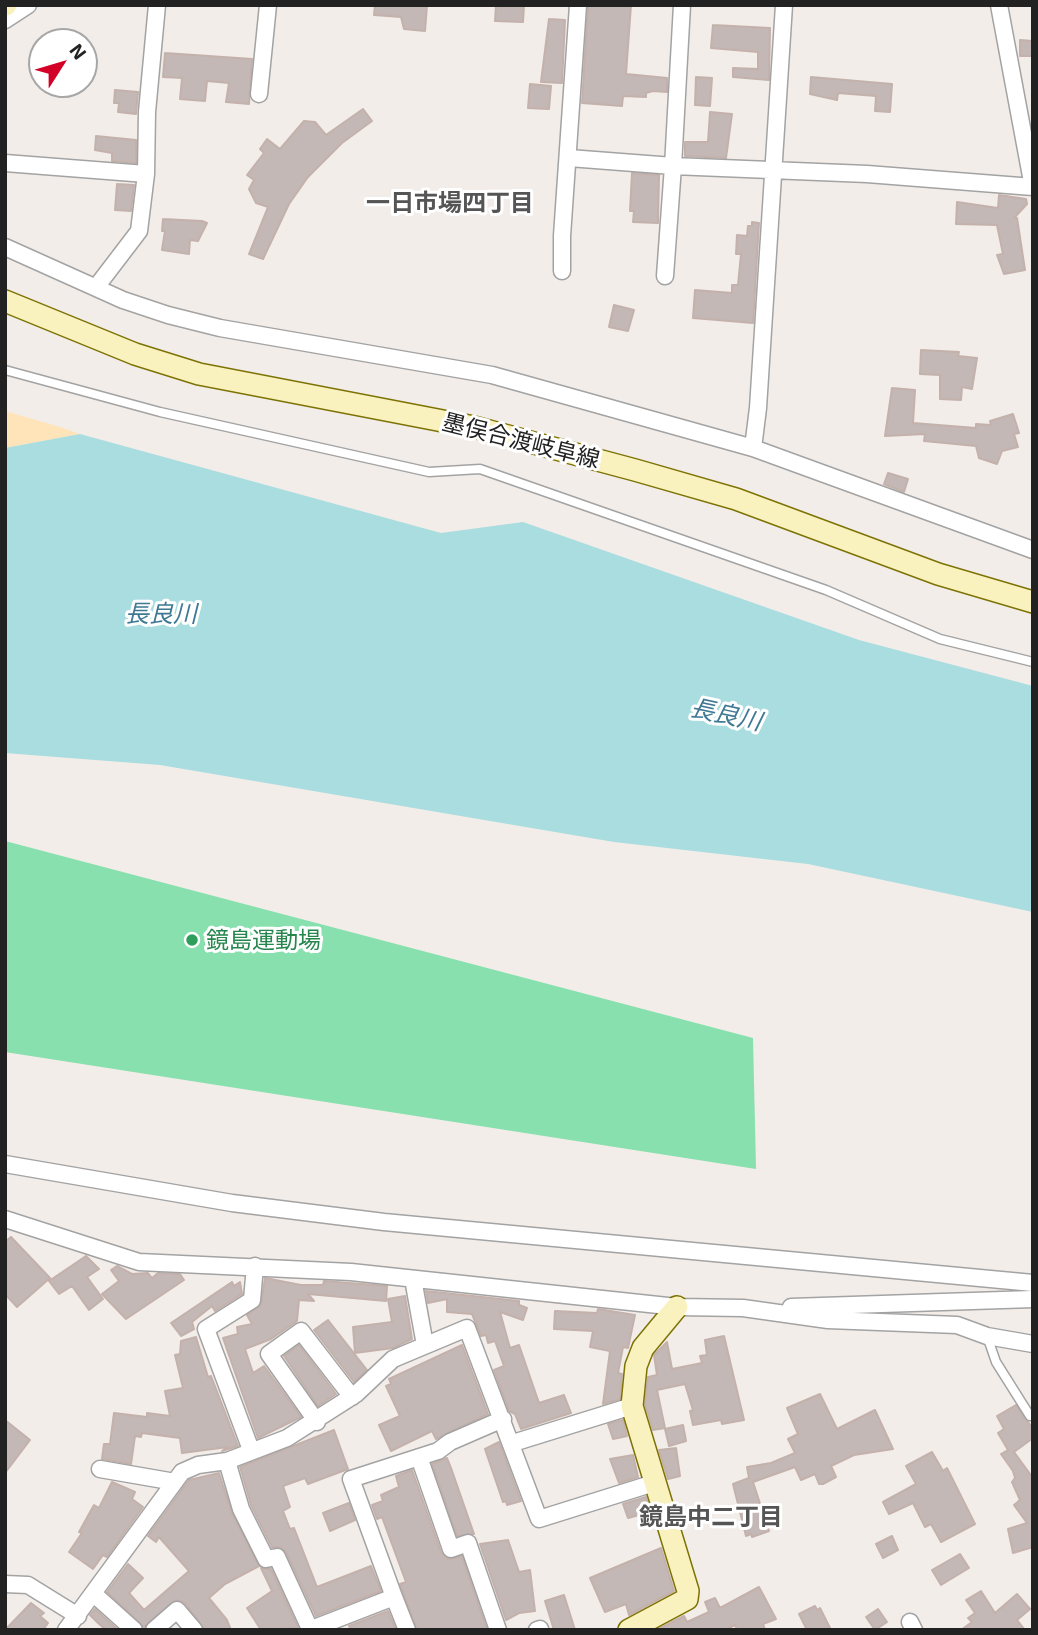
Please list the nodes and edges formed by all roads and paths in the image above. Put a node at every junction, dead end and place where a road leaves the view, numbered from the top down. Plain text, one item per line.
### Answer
1 (28, 5) edge
2 (157, 5) edge
3 (268, 5) edge
4 (578, 5) edge
5 (682, 5) edge
6 (784, 5) edge
7 (999, 5) edge
8 (5, 20) edge
9 (259, 94) dead end
10 (569, 158) junction
11 (5, 163) edge
12 (673, 166) junction
13 (773, 172) junction
14 (146, 174) junction
15 (1033, 187) edge
16 (5, 247) edge
17 (562, 271) dead end
18 (665, 276) dead end
19 (97, 286) junction
20 (5, 301) edge
21 (5, 370) edge
22 (753, 448) junction
23 (1033, 550) edge
24 (1033, 602) edge
25 (1033, 662) edge
26 (5, 1164) edge
27 (7, 1222) edge
28 (255, 1266) junction
29 (413, 1279) junction
30 (1033, 1283) edge
31 (1033, 1298) edge
32 (677, 1307) junction
33 (743, 1308) junction
34 (987, 1336) junction
35 (1033, 1344) edge
36 (425, 1345) junction
37 (352, 1397) junction
38 (632, 1406) junction
39 (1033, 1416) edge
40 (503, 1419) junction
41 (317, 1422) junction
42 (513, 1443) junction
43 (251, 1450) junction
44 (419, 1457) junction
45 (227, 1461) junction
46 (100, 1469) dead end
47 (174, 1482) junction
48 (654, 1483) junction
49 (5, 1584) edge
50 (95, 1595) junction
51 (394, 1597) junction
52 (78, 1615) junction
53 (310, 1629) edge
54 (66, 1630) edge
55 (134, 1630) edge
56 (154, 1630) edge
57 (194, 1630) edge
58 (407, 1630) edge
59 (498, 1630) edge
60 (628, 1630) edge

1 - 8 street
2 - 14 street
3 - 9 street
4 - 10 street
5 - 12 street
6 - 13 street
7 - 15 street
10 - 12 street
10 - 17 street
11 - 14 street
12 - 13 street
12 - 18 street
13 - 15 street
13 - 22 street
14 - 19 street
16 - 19 street
19 - 22 street
20 - 24 main road, 墨俣合渡岐阜線
21 - 25 lane
22 - 23 street
26 - 30 street
27 - 28 street
28 - 29 street
28 - 43 street
29 - 32 street
29 - 36 street
31 - 33 street
32 - 33 street
32 - 38 main road
33 - 34 street
34 - 35 street
34 - 39 lane
36 - 37 street
36 - 40 street
37 - 41 street
37 - 41 street
38 - 42 street
38 - 48 main road
40 - 42 street
40 - 44 street
41 - 43 street
42 - 48 street
43 - 45 street
44 - 51 street
44 - 59 street
45 - 47 street
45 - 53 street
46 - 47 street
47 - 50 street
48 - 60 main road
49 - 52 street
50 - 52 street
50 - 55 street
51 - 53 street
51 - 58 street
52 - 54 street
56 - 57 street

